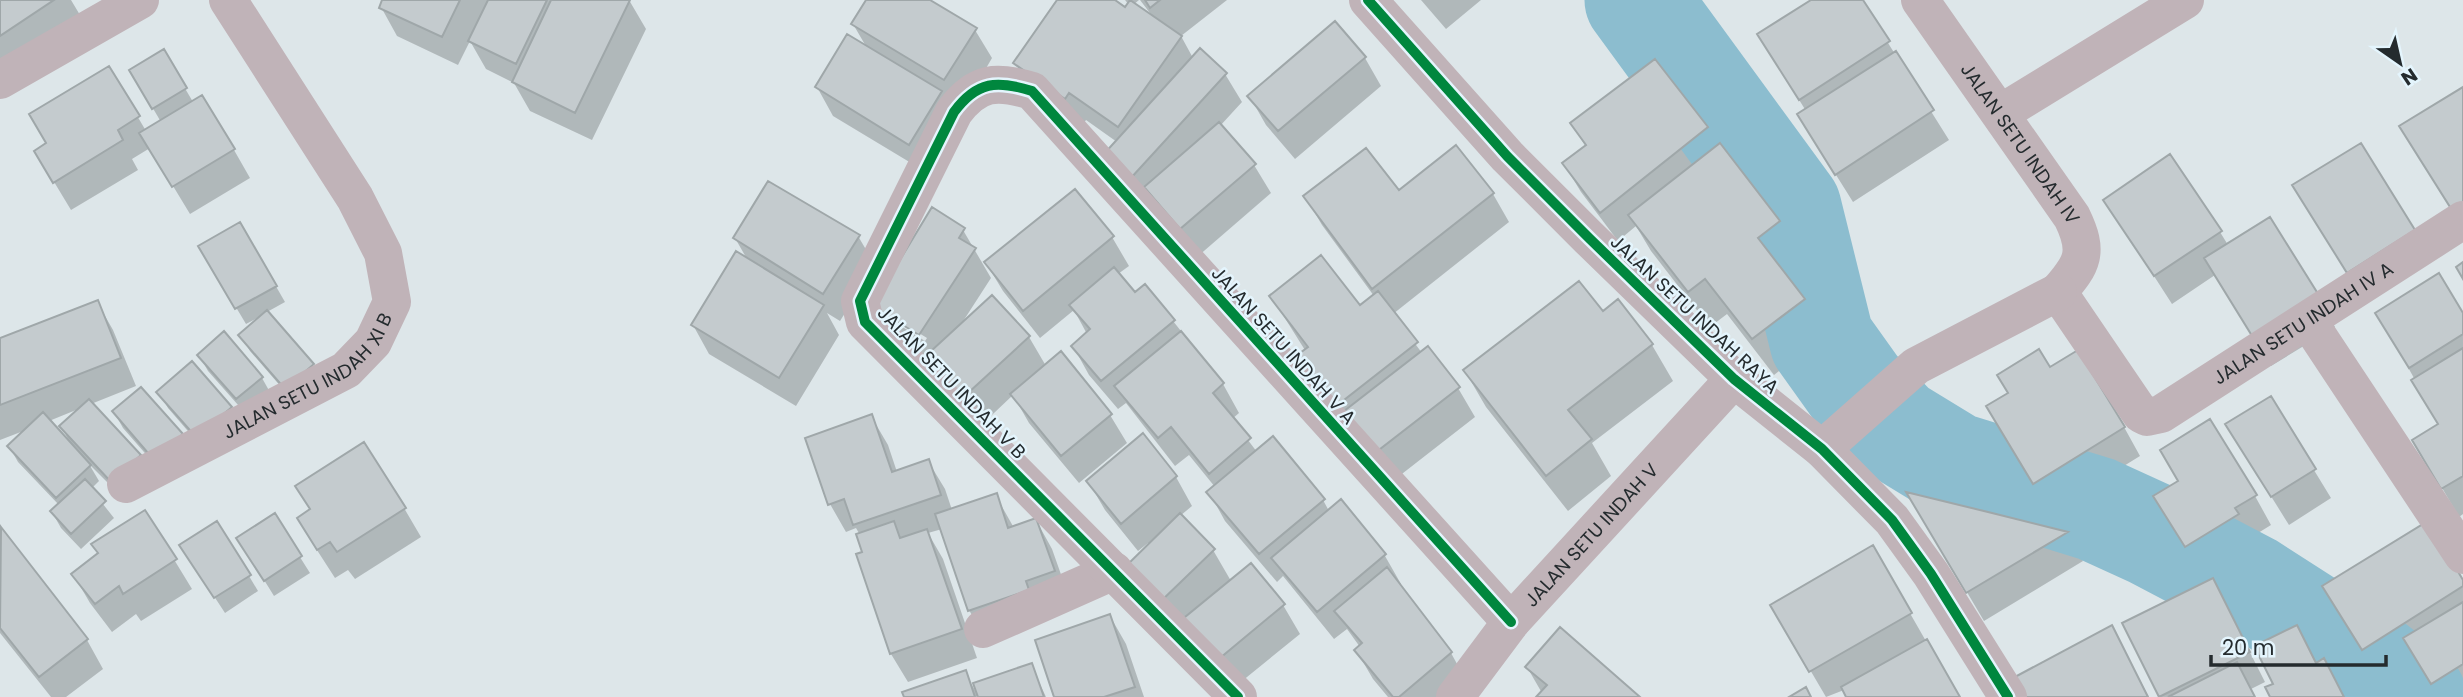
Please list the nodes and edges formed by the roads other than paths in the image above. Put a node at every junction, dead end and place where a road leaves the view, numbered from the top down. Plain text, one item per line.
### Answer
1 (140, 0) edge
2 (228, 0) edge
3 (1368, 0) edge
4 (1920, 0) edge
5 (2185, 0) edge
6 (0, 80) edge
7 (1032, 91) joint
8 (2001, 113) junction
9 (2463, 220) edge
10 (2058, 292) junction
11 (2308, 321) junction
12 (1734, 379) junction
13 (1822, 449) junction
14 (126, 484) dead end
15 (2463, 555) edge
16 (1114, 571) junction
17 (1511, 622) junction
18 (983, 629) dead end
19 (1238, 697) edge
20 (1455, 697) edge
21 (2008, 697) edge

1 - 6 street
2 - 14 street, JALAN SETU INDAH XI B
3 - 12 street, JALAN SETU INDAH RAYA
4 - 8 street, JALAN SETU INDAH IV
5 - 8 street
7 - 16 street, JALAN SETU INDAH V B
7 - 17 street, JALAN SETU INDAH V A
8 - 10 street, JALAN SETU INDAH IV
9 - 11 street, JALAN SETU INDAH IV A
10 - 11 street, JALAN SETU INDAH IV A
10 - 13 street, JALAN SETU INDAH IV
11 - 15 street
12 - 13 street, JALAN SETU INDAH RAYA
12 - 17 street, JALAN SETU INDAH V
13 - 21 street, JALAN SETU INDAH RAYA
16 - 18 street
16 - 19 street, JALAN SETU INDAH V B
17 - 20 street, JALAN SETU INDAH V

